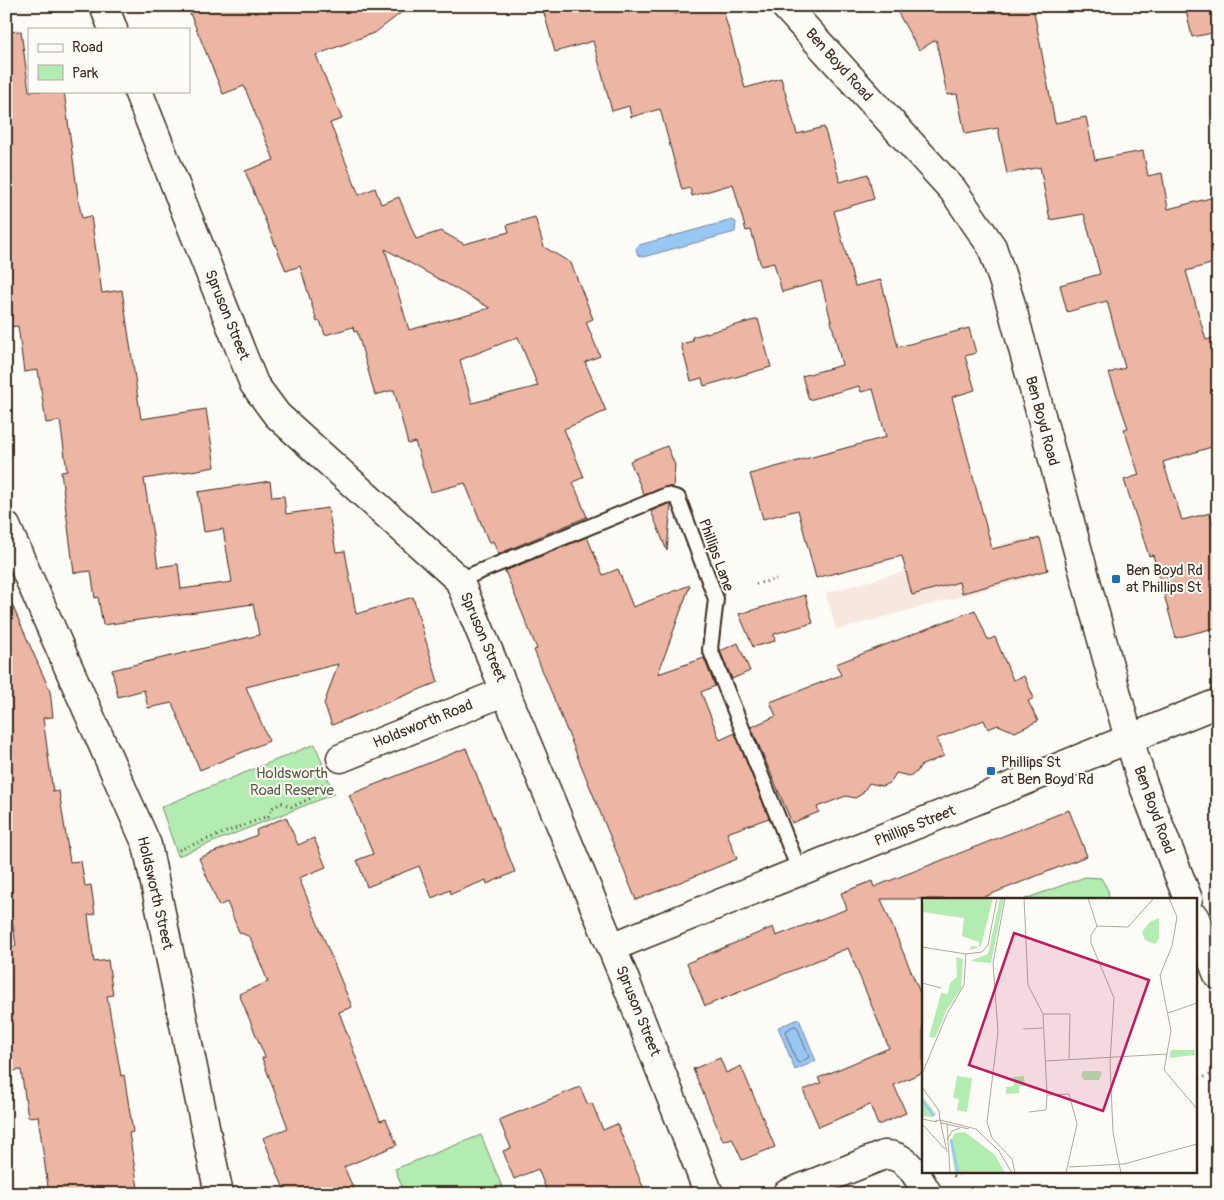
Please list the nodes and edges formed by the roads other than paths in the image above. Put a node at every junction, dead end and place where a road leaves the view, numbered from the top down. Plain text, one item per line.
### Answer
1 (104, 6) edge
2 (785, 6) edge
3 (113, 28) edge
4 (138, 92) edge
5 (6, 526) edge
6 (459, 580) junction
7 (506, 691) junction
8 (1218, 703) edge
9 (1129, 739) junction
10 (341, 758) road end
11 (800, 872) junction
12 (1188, 898) edge
13 (1196, 920) edge
14 (612, 947) junction
15 (1218, 975) edge
16 (218, 1194) edge
17 (710, 1194) edge
18 (787, 1194) edge
19 (928, 1194) edge

1 - 3 street
2 - 9 street, Ben Boyd Road
4 - 6 street, Spruson Street
5 - 16 street, Holdsworth Street
6 - 7 street, Spruson Street
6 - 11 lane, Phillips Lane
7 - 10 street, Holdsworth Road
7 - 14 street, Spruson Street
8 - 9 street, Phillips Street
9 - 11 street, Phillips Street
9 - 12 street, Ben Boyd Road
11 - 14 street, Phillips Street
13 - 15 street
14 - 17 street, Spruson Street
18 - 19 street

